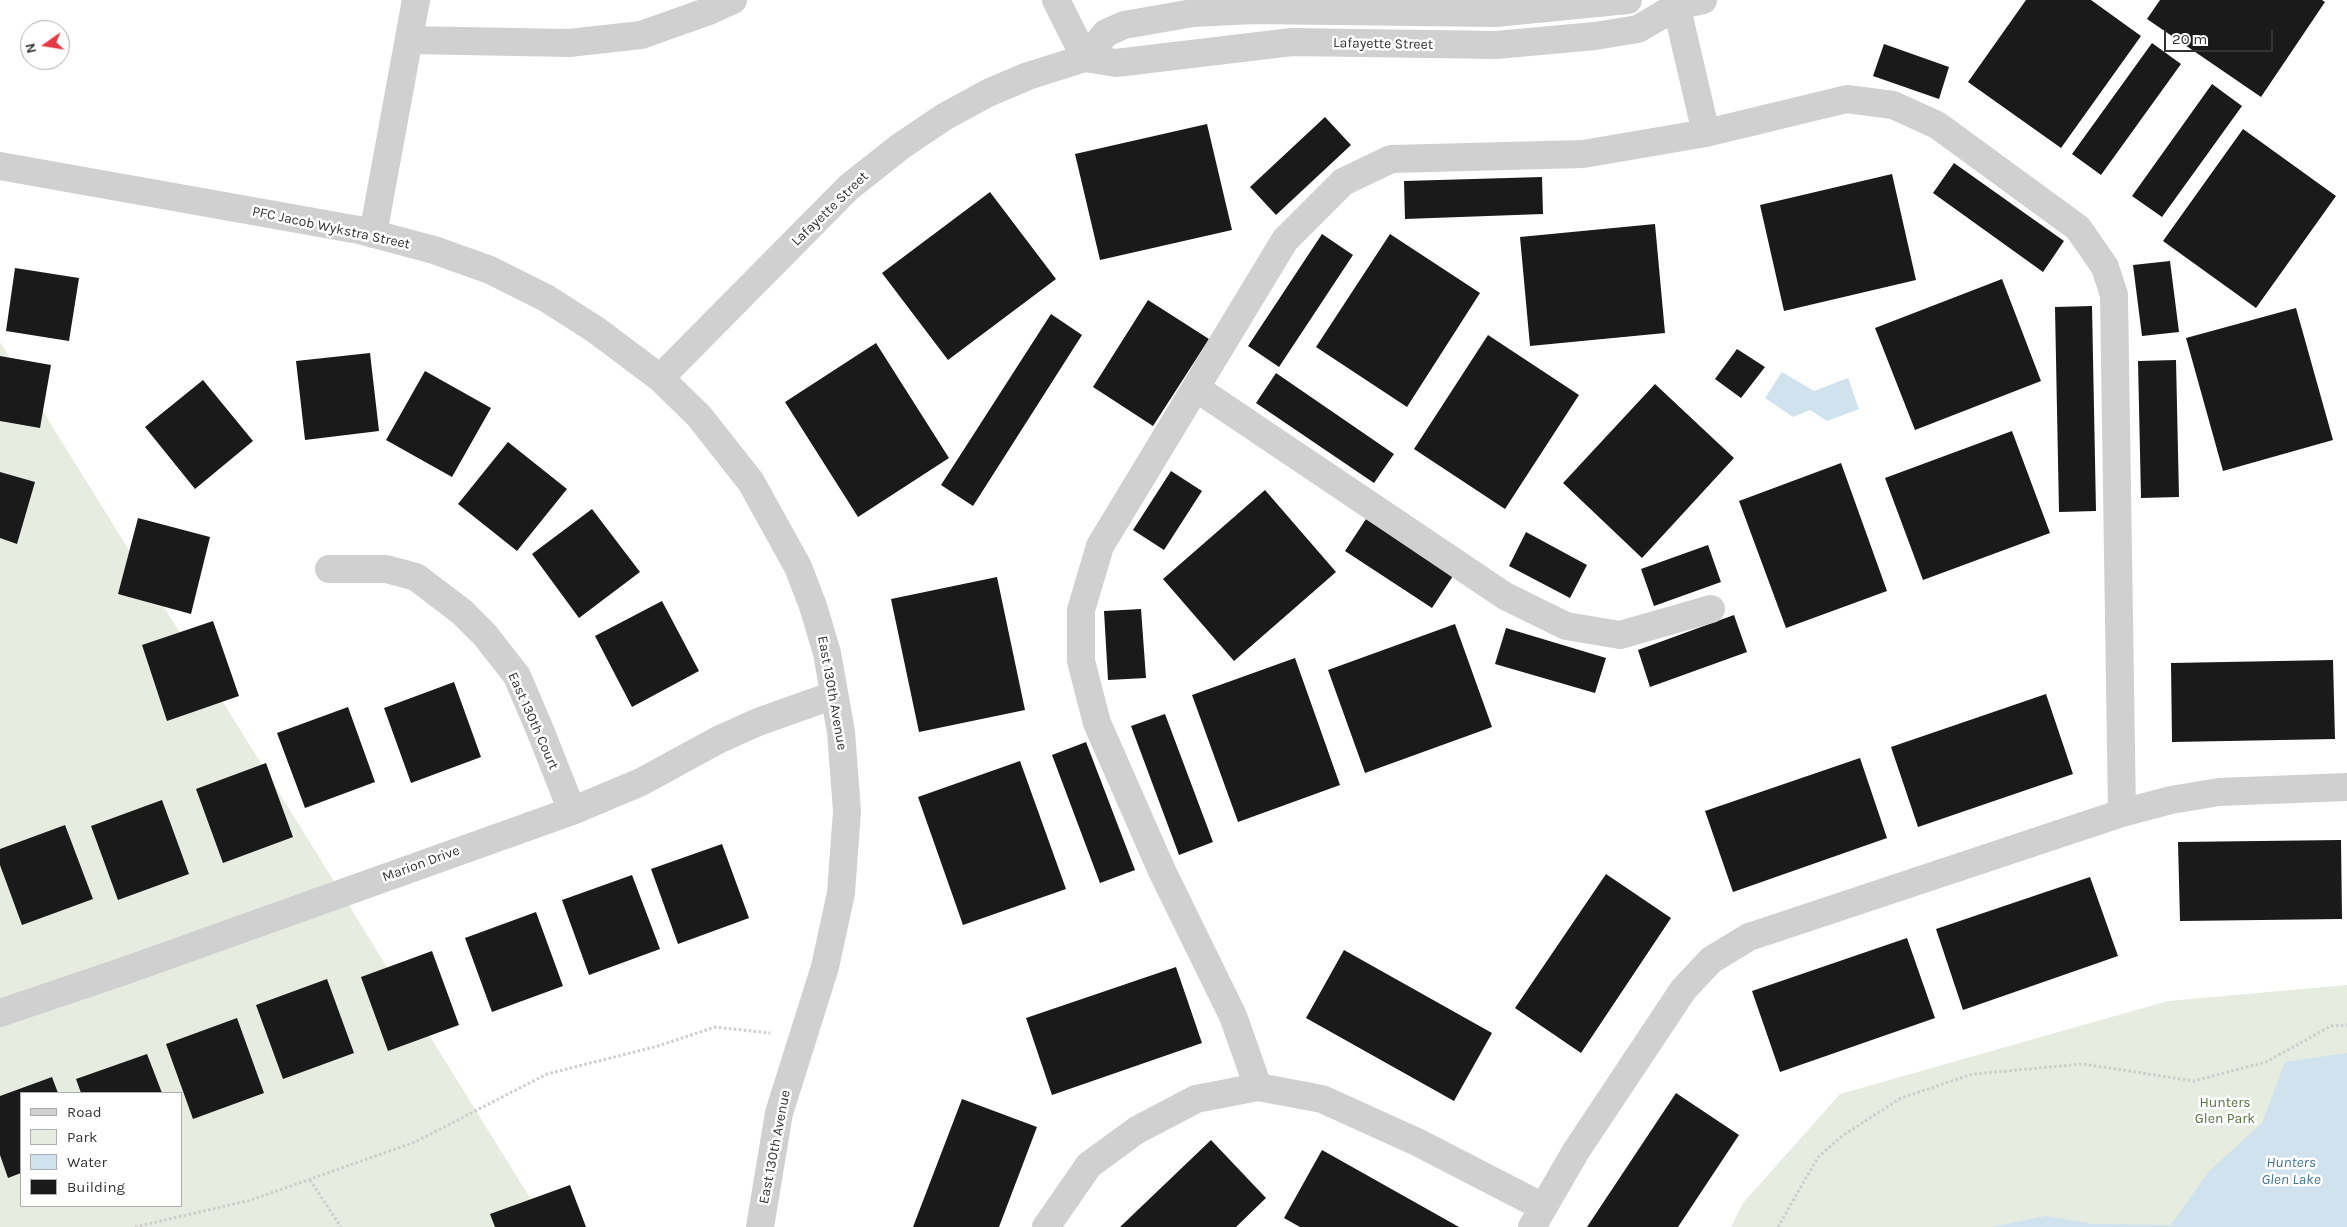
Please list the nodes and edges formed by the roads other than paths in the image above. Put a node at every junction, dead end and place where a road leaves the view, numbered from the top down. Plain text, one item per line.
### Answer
1 (416, 0) edge
2 (733, 0) edge
3 (1056, 0) edge
4 (1628, 0) edge
5 (1639, 0) edge
6 (1703, 0) edge
7 (1676, 3) edge
8 (1292, 5) edge
9 (409, 40) junction
10 (1084, 58) junction
11 (1706, 132) junction
12 (0, 166) edge
13 (373, 234) junction
14 (660, 378) junction
15 (1196, 388) junction
16 (329, 569) dead end
17 (1711, 609) dead end
18 (834, 695) junction
19 (2347, 787) edge
20 (572, 810) junction
21 (2122, 813) junction
22 (0, 1013) edge
23 (1258, 1088) junction
24 (1538, 1217) edge
25 (760, 1227) edge
26 (1046, 1227) edge

1 - 9 street
2 - 9 street
3 - 10 street
4 - 8 street
5 - 7 street, Lafayette Street
6 - 7 street, Lafayette Street
7 - 10 street, Lafayette Street
7 - 11 street
8 - 10 street
9 - 13 street
10 - 14 street, Lafayette Street
11 - 15 street
11 - 21 street
12 - 13 street, PFC Jacob Wykstra Street
13 - 14 street, PFC Jacob Wykstra Street
14 - 18 street, East 130th Avenue
15 - 17 street
15 - 23 street
16 - 20 street, East 130th Court
18 - 20 street, Marion Drive
18 - 25 street, East 130th Avenue
19 - 21 street
20 - 22 street, Marion Drive
21 - 24 street
23 - 24 street
23 - 26 street

